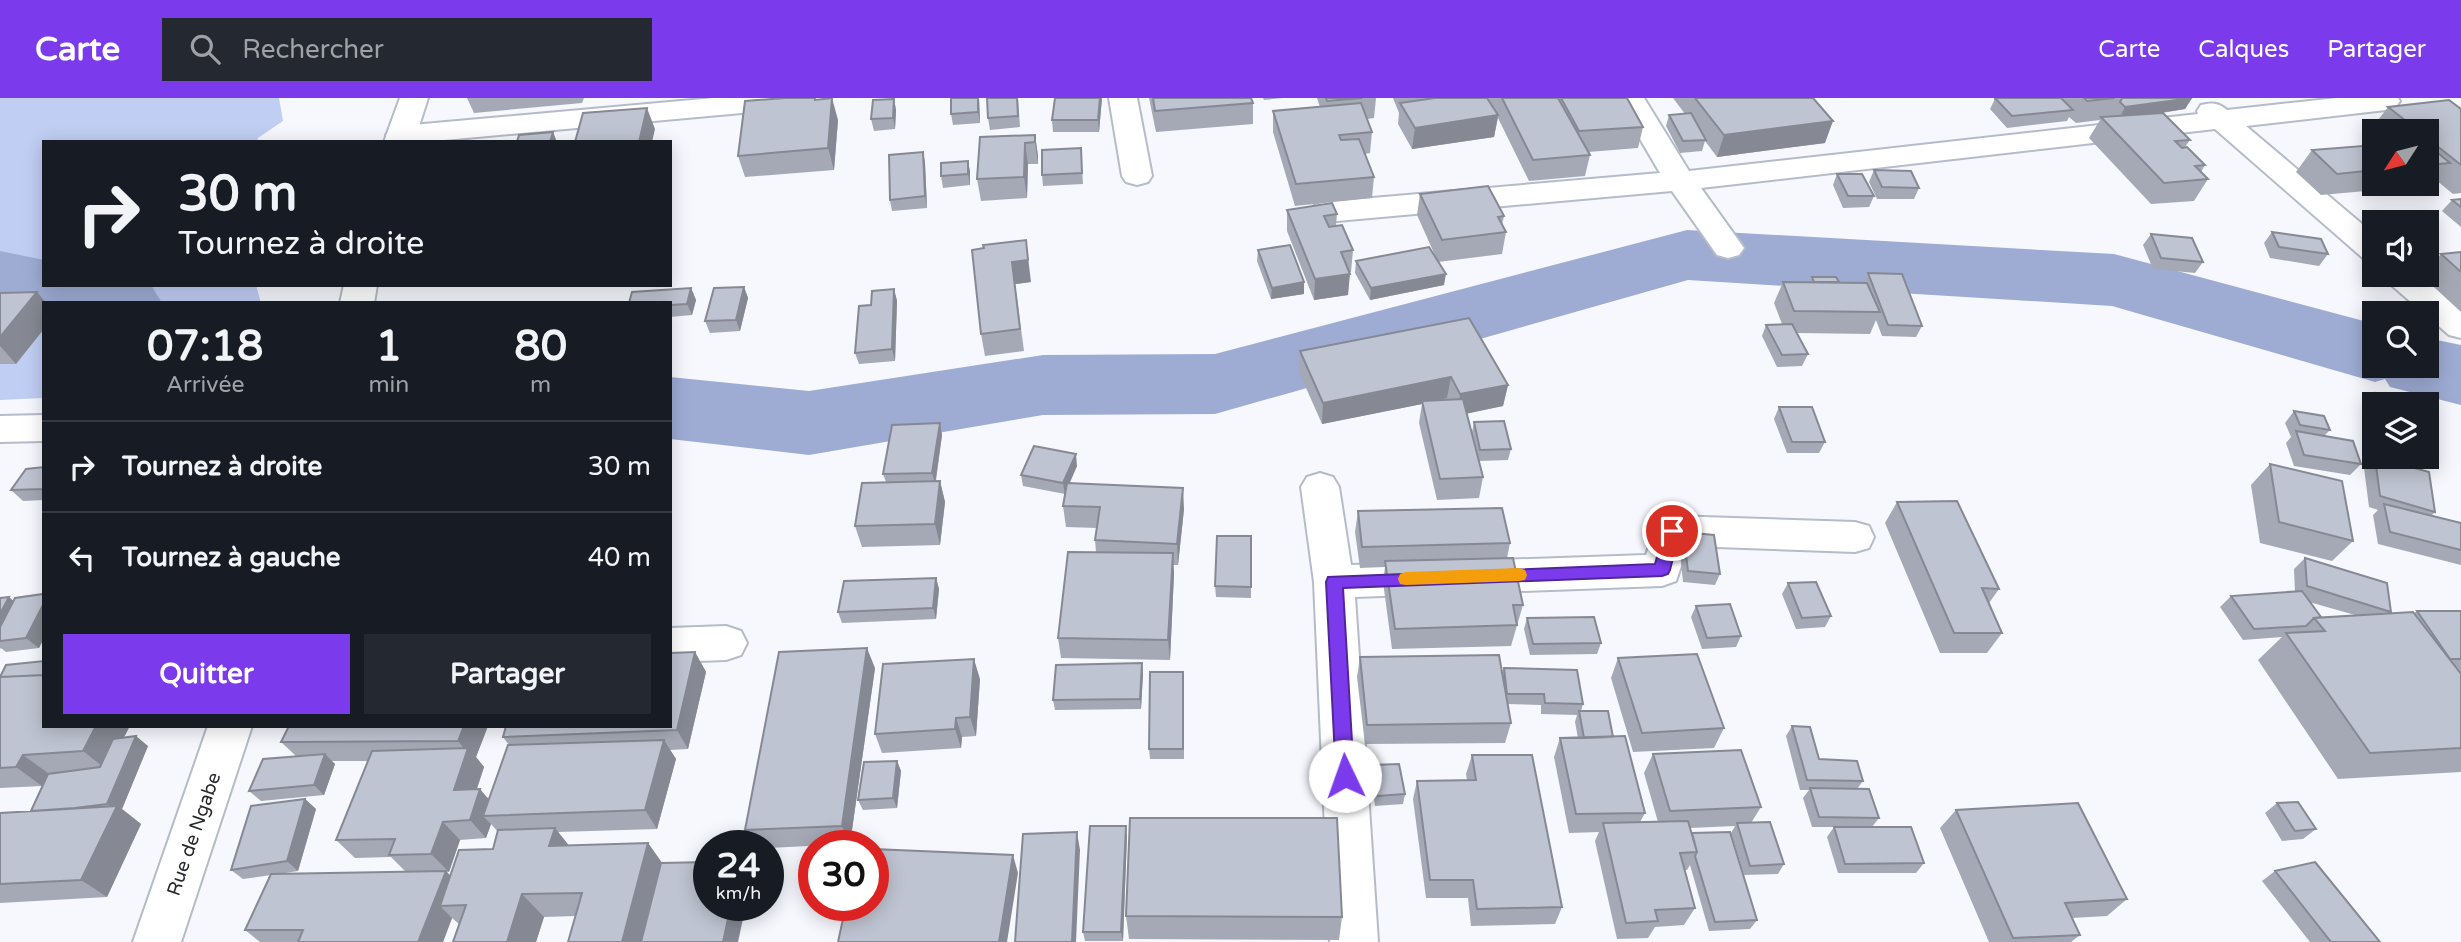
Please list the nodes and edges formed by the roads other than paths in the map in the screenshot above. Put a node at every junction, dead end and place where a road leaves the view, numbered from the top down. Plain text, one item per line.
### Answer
1 (414, 98) edge
2 (808, 98) edge
3 (1124, 98) edge
4 (1630, 98) edge
5 (2196, 98) edge
6 (2386, 101) dead end
7 (2222, 120) junction
8 (400, 139) edge
9 (1137, 176) dead end
10 (1681, 181) junction
11 (1326, 212) edge
12 (2362, 241) edge
13 (1728, 248) dead end
14 (2414, 287) edge
15 (2461, 327) edge
16 (42, 428) edge
17 (0, 429) edge
18 (1320, 487) dead end
19 (1855, 537) dead end
20 (1334, 582) junction
21 (726, 643) dead end
22 (672, 645) edge
23 (229, 728) edge
24 (158, 942) edge
25 (1354, 942) edge

1 - 8 street
2 - 8 street
3 - 9 street
4 - 10 street
5 - 7 street
6 - 7 street
7 - 10 street
7 - 12 street
10 - 11 street
10 - 13 street
14 - 15 street
16 - 17 street
18 - 20 street
19 - 20 street
20 - 25 street
21 - 22 street
23 - 24 street, Rue de Ngabe

